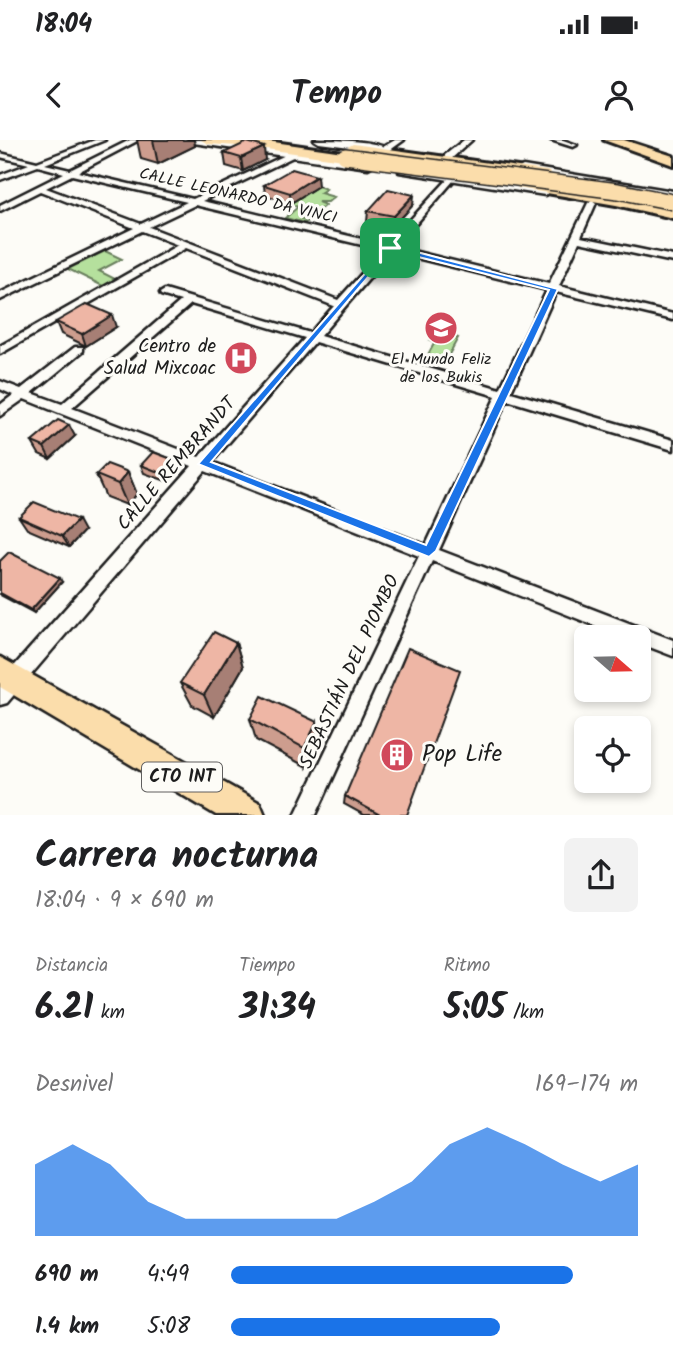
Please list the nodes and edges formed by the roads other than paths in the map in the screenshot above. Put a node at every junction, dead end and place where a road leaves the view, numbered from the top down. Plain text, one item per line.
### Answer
1 (101, 140) edge
2 (135, 140) edge
3 (193, 140) edge
4 (208, 140) edge
5 (232, 140) edge
6 (246, 140) edge
7 (400, 140) edge
8 (468, 140) edge
9 (555, 140) edge
10 (611, 140) edge
11 (620, 140) edge
12 (309, 142) edge
13 (272, 143) edge
14 (573, 145) dead end
15 (386, 149) junction
16 (0, 155) edge
17 (345, 156) junction
18 (673, 159) edge
19 (35, 164) junction
20 (450, 169) junction
21 (70, 172) junction
22 (484, 175) joint
23 (0, 178) edge
24 (40, 188) junction
25 (640, 198) junction
26 (196, 202) junction
27 (592, 203) dead end
28 (673, 205) edge
29 (0, 208) edge
30 (143, 228) junction
31 (577, 239) junction
32 (184, 245) junction
33 (390, 248) junction
34 (673, 259) edge
35 (554, 289) junction
36 (165, 293) dead end
37 (0, 297) edge
38 (189, 300) junction
39 (341, 305) junction
40 (673, 317) edge
41 (313, 337) junction
42 (79, 349) dead end
43 (0, 351) edge
44 (0, 385) edge
45 (22, 394) junction
46 (503, 394) junction
47 (64, 409) junction
48 (0, 412) edge
49 (673, 444) edge
50 (204, 464) junction
51 (429, 551) junction
52 (673, 648) edge
53 (5, 682) edge
54 (248, 815) edge
55 (304, 815) edge

1 - 19 street
2 - 21 street
3 - 12 main road
4 - 13 highway
5 - 13 highway
6 - 28 highway
7 - 15 street
8 - 20 street, CALLE REMBRANDT
9 - 14 street
10 - 18 highway
11 - 18 street
12 - 15 main road
12 - 20 main road
12 - 26 street
12 - 28 highway, bridge
13 - 17 highway
13 - 28 highway
15 - 20 main road
16 - 19 street, CALLE LEONARDO DA VINCI
17 - 20 highway, bridge
17 - 25 highway, bridge
19 - 21 street, CALLE LEONARDO DA VINCI
19 - 23 street
20 - 22 highway, bridge
20 - 28 highway, bridge
20 - 33 street, CALLE REMBRANDT
21 - 24 street
21 - 26 street, CALLE LEONARDO DA VINCI
22 - 25 highway, bridge
24 - 29 street
24 - 30 street
25 - 28 highway
26 - 30 street
26 - 33 street, CALLE LEONARDO DA VINCI
27 - 31 street, SEBASTIÁN DEL PIOMBO
30 - 32 street
30 - 37 street
31 - 34 street
31 - 35 street, SEBASTIÁN DEL PIOMBO
32 - 39 street
32 - 43 street
33 - 35 street, CALLE LEONARDO DA VINCI
33 - 39 street, CALLE REMBRANDT
35 - 40 street, CALLE LEONARDO DA VINCI
35 - 46 street, SEBASTIÁN DEL PIOMBO
36 - 38 street
38 - 41 street
38 - 47 street
39 - 41 street, CALLE REMBRANDT
41 - 46 street
41 - 50 street, CALLE REMBRANDT
42 - 45 street
44 - 45 street
45 - 47 street
45 - 48 street
46 - 49 street
46 - 51 street, SEBASTIÁN DEL PIOMBO
47 - 50 street
50 - 51 street
50 - 53 street, CALLE REMBRANDT
51 - 52 street
51 - 55 street, SEBASTIÁN DEL PIOMBO
53 - 54 main road, CTO INT

